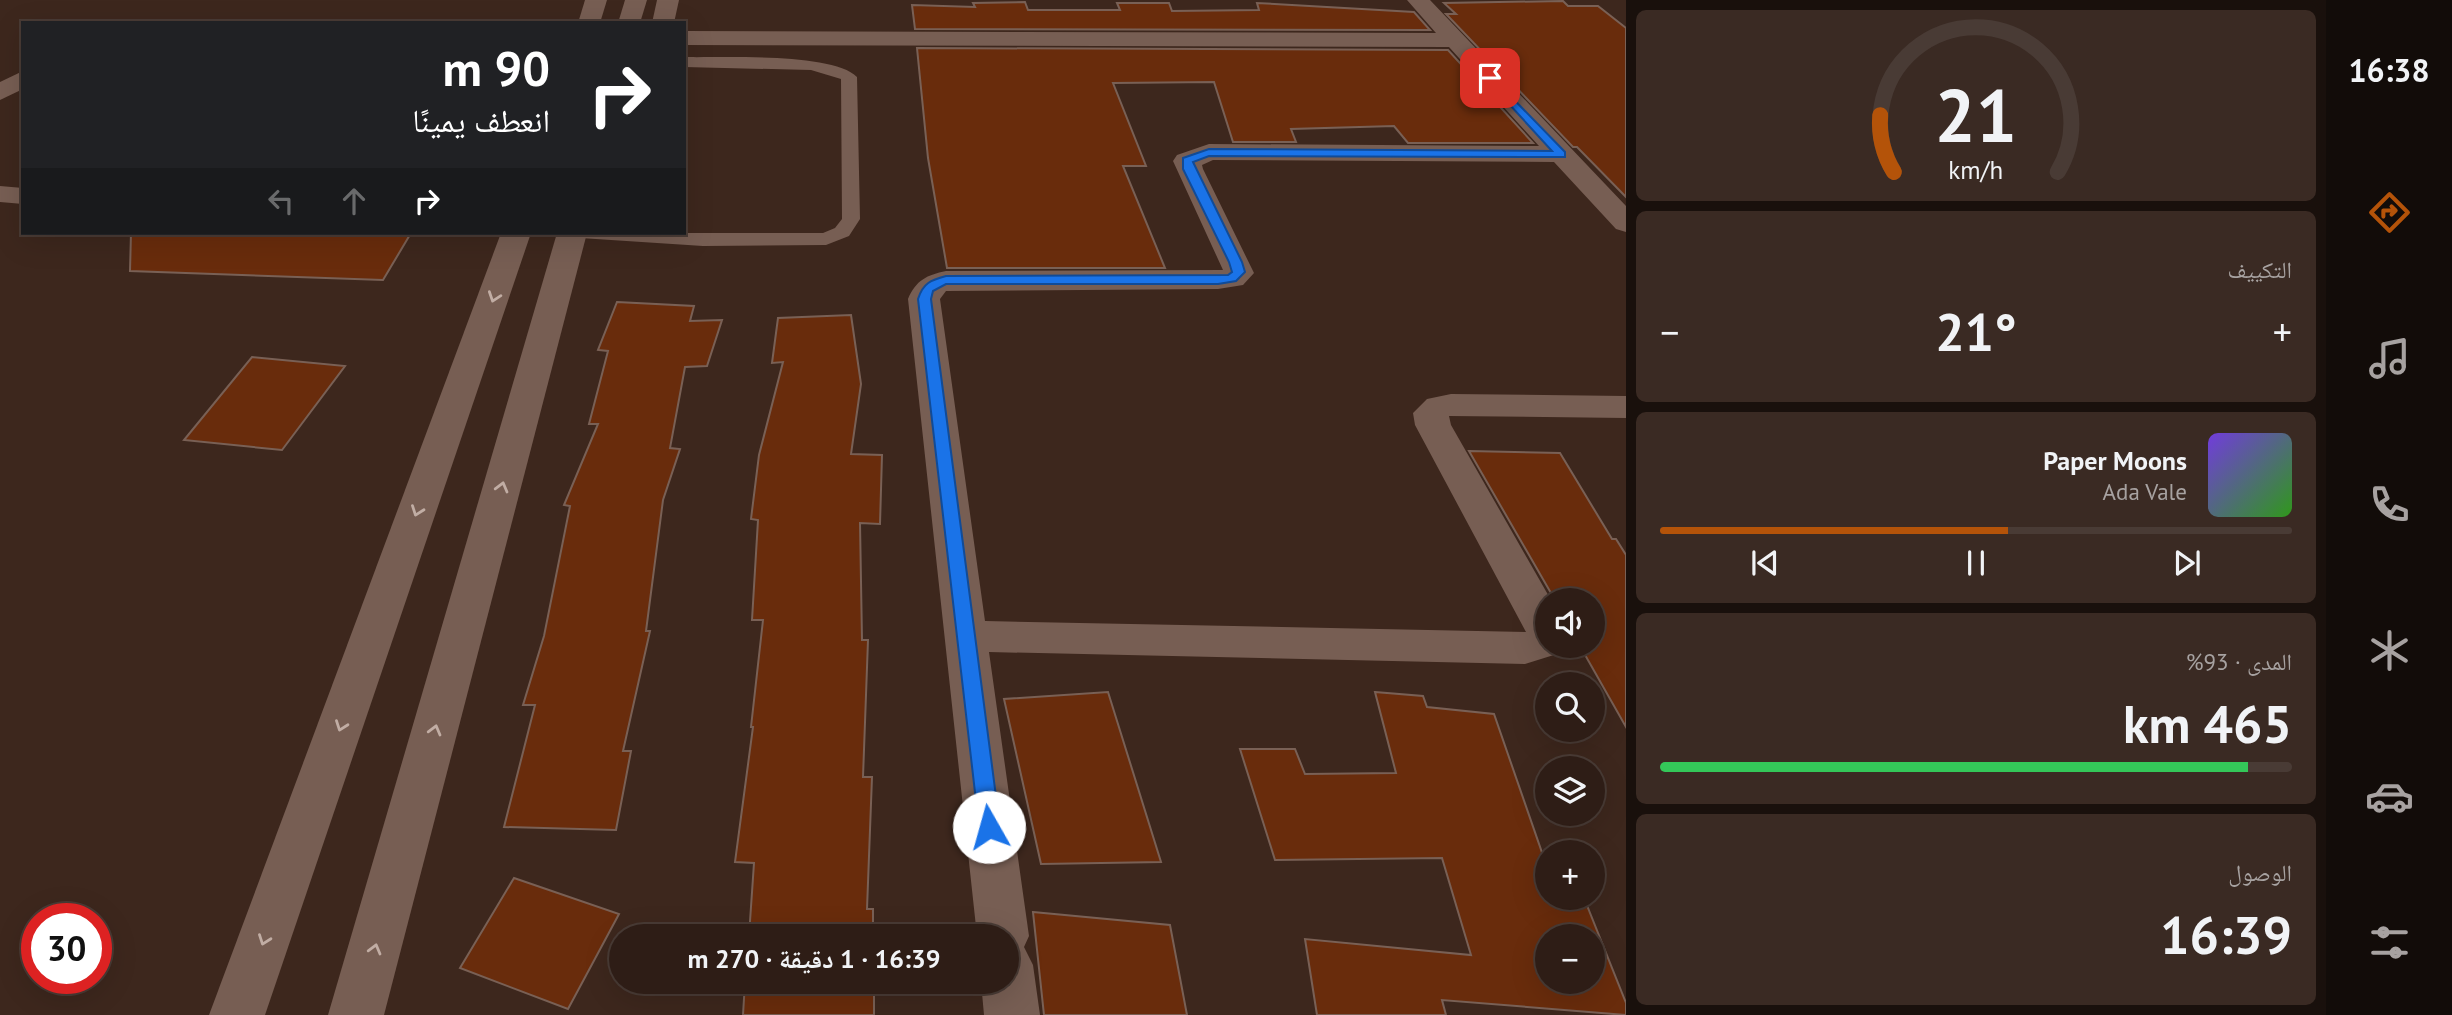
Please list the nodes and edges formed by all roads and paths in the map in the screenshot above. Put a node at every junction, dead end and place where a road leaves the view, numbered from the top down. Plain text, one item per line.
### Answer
1 (596, 0) edge
2 (636, 0) edge
3 (668, 0) edge
4 (1419, 0) edge
5 (590, 21) edge
6 (630, 21) edge
7 (663, 21) edge
8 (686, 38) edge
9 (1454, 40) junction
10 (686, 62) edge
11 (21, 79) edge
12 (0, 93) edge
13 (1562, 154) junction
14 (0, 194) edge
15 (21, 196) edge
16 (1626, 223) edge
17 (515, 235) edge
18 (571, 235) edge
19 (609, 235) edge
20 (1626, 407) edge
21 (1535, 611) edge
22 (966, 636) junction
23 (1535, 645) edge
24 (1002, 924) edge
25 (1009, 994) edge
26 (237, 1015) edge
27 (356, 1015) edge
28 (1012, 1015) edge

1 - 5 street
2 - 6 street
3 - 7 street
4 - 9 street
8 - 9 street
9 - 13 street
10 - 19 lane
11 - 12 street
13 - 16 street
13 - 22 street
14 - 15 street
17 -> 26 street
27 -> 18 street
20 - 21 street
22 - 23 street
22 - 24 street
25 - 28 street

